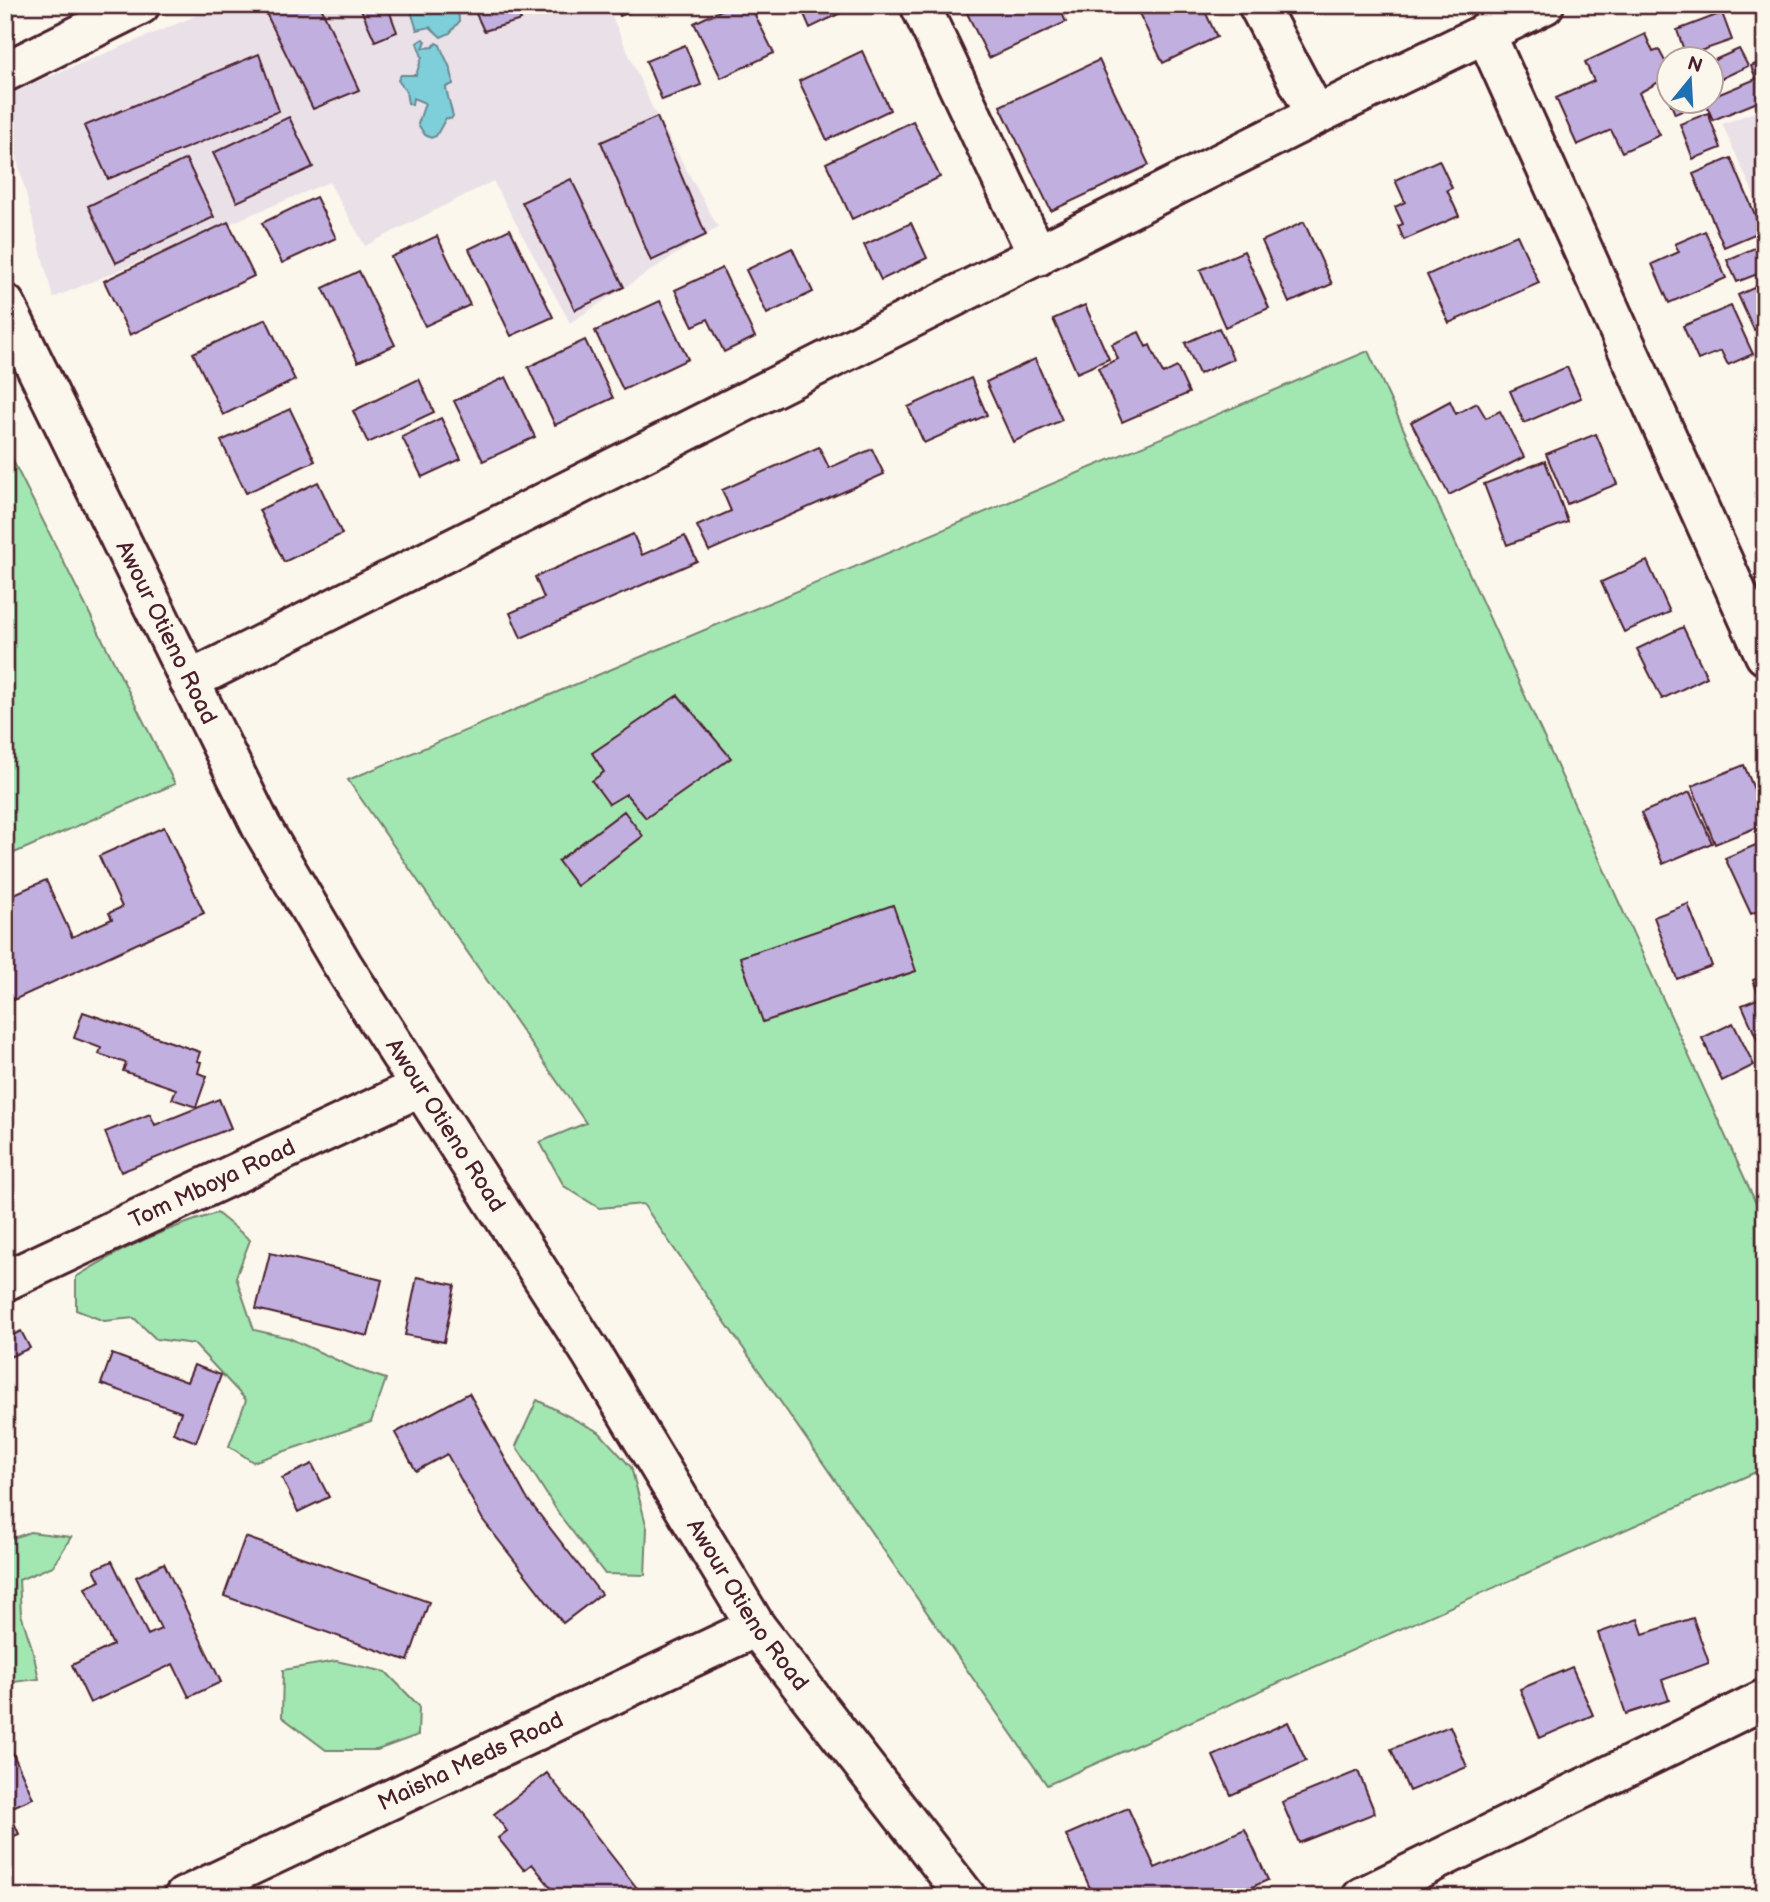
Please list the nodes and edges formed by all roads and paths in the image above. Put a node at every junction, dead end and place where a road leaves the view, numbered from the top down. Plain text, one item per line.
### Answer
1 (140, 5) edge
2 (920, 5) edge
3 (1258, 5) edge
4 (1544, 5) edge
5 (1485, 32) junction
6 (5, 72) edge
7 (1316, 115) junction
8 (1038, 256) junction
9 (5, 304) edge
10 (1765, 655) edge
11 (189, 681) junction
12 (419, 1087) junction
13 (5, 1280) edge
14 (756, 1627) junction
15 (1765, 1699) edge
16 (184, 1897) edge
17 (966, 1897) edge
18 (1362, 1897) edge

1 - 6 street
2 - 8 street
3 - 7 street
4 - 5 street
5 - 7 street
5 - 10 street
7 - 8 street
8 - 11 street
9 - 11 street, Awour Otieno Road
11 - 12 street, Awour Otieno Road
12 - 13 street, Tom Mboya Road
12 - 14 street, Awour Otieno Road
14 - 16 street, Maisha Meds Road
14 - 17 street, Awour Otieno Road
15 - 18 street

